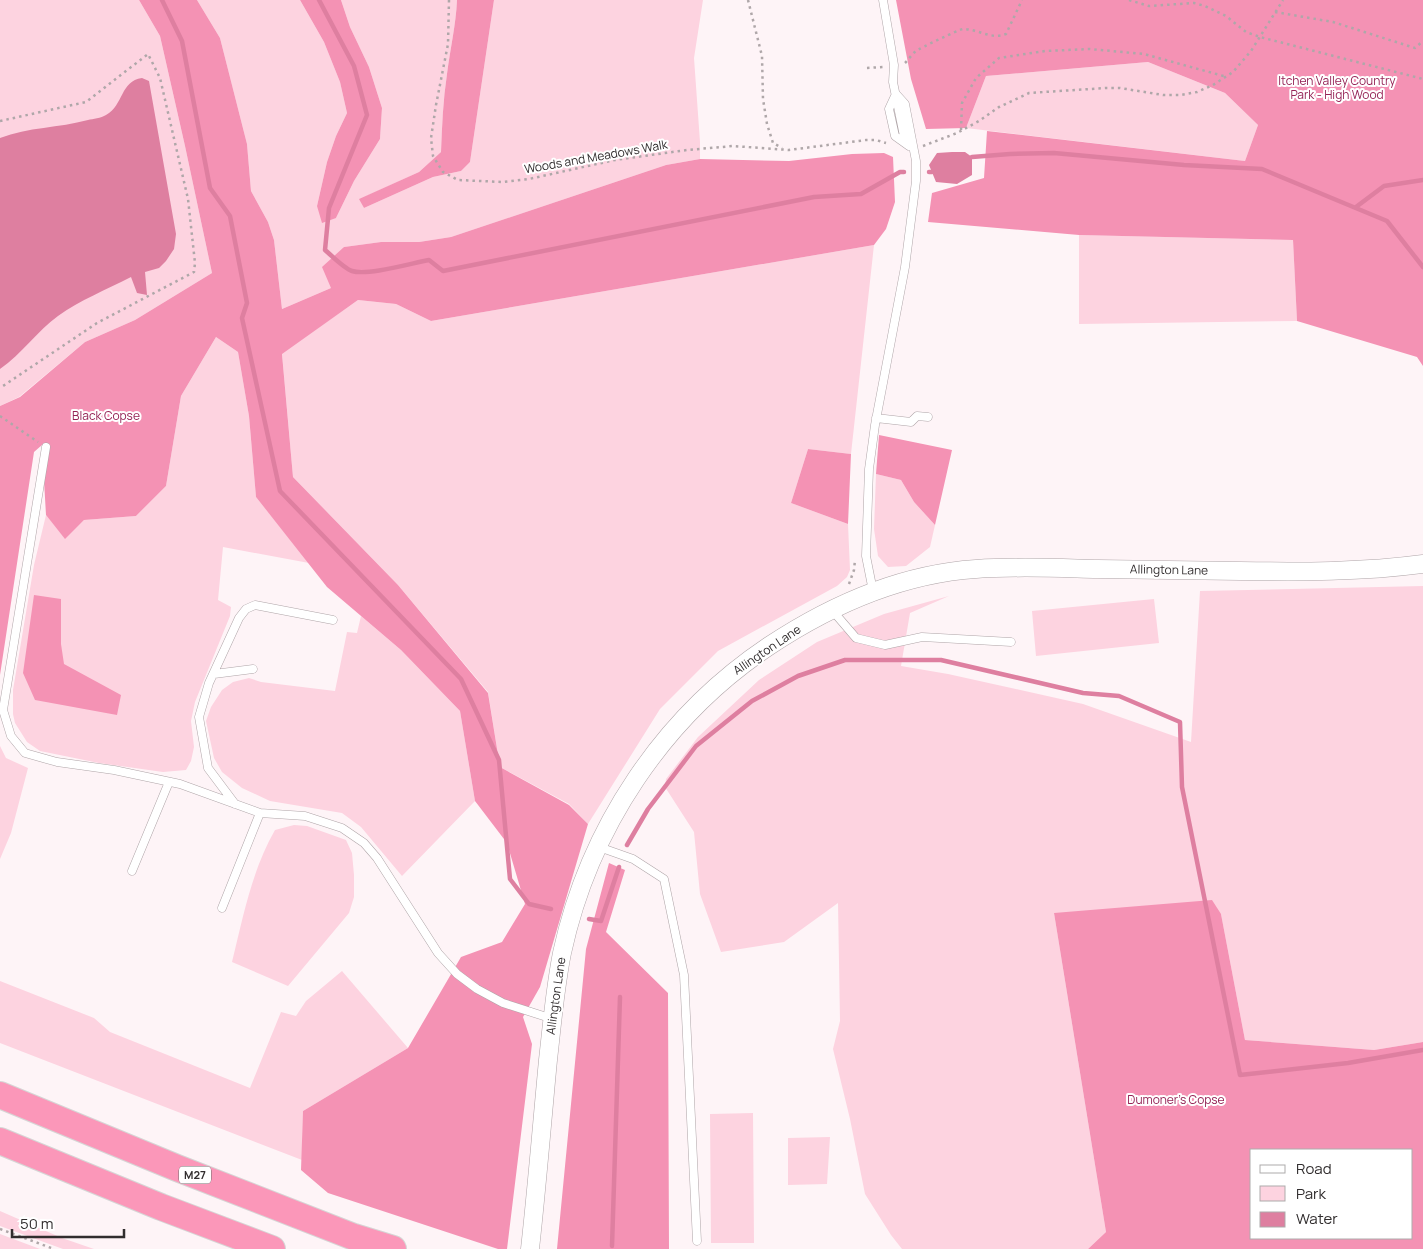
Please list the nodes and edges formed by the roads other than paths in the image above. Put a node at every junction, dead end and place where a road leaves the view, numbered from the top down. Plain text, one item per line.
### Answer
1 (884, 0) edge
2 (896, 94) junction
3 (914, 151) junction
4 (928, 417) dead end
5 (876, 418) junction
6 (46, 447) road end
7 (1423, 564) edge
8 (873, 592) junction
9 (832, 610) junction
10 (333, 620) dead end
11 (1011, 642) dead end
12 (253, 669) dead end
13 (214, 674) junction
14 (169, 782) junction
15 (236, 805) junction
16 (260, 813) junction
17 (597, 846) junction
18 (132, 871) dead end
19 (222, 908) dead end
20 (553, 1019) junction
21 (0, 1094) edge
22 (0, 1141) edge
23 (531, 1240) edge
24 (697, 1241) dead end
25 (272, 1249) edge
26 (393, 1249) edge

1 - 2 lane
2 - 3 lane
2 - 3 lane
3 - 5 lane
4 - 5 lane
5 - 8 lane
6 - 14 lane
7 - 8 street, Allington Lane
8 - 9 street, Allington Lane
9 - 11 lane
9 - 17 street, Allington Lane
10 - 13 lane
12 - 13 lane
13 - 15 lane
14 - 15 lane
14 - 18 lane
15 - 16 lane
16 - 19 lane
16 - 20 lane
17 - 20 street, Allington Lane
17 - 24 lane
20 - 23 street, Allington Lane
21 - 26 highway, M27
22 - 25 highway

